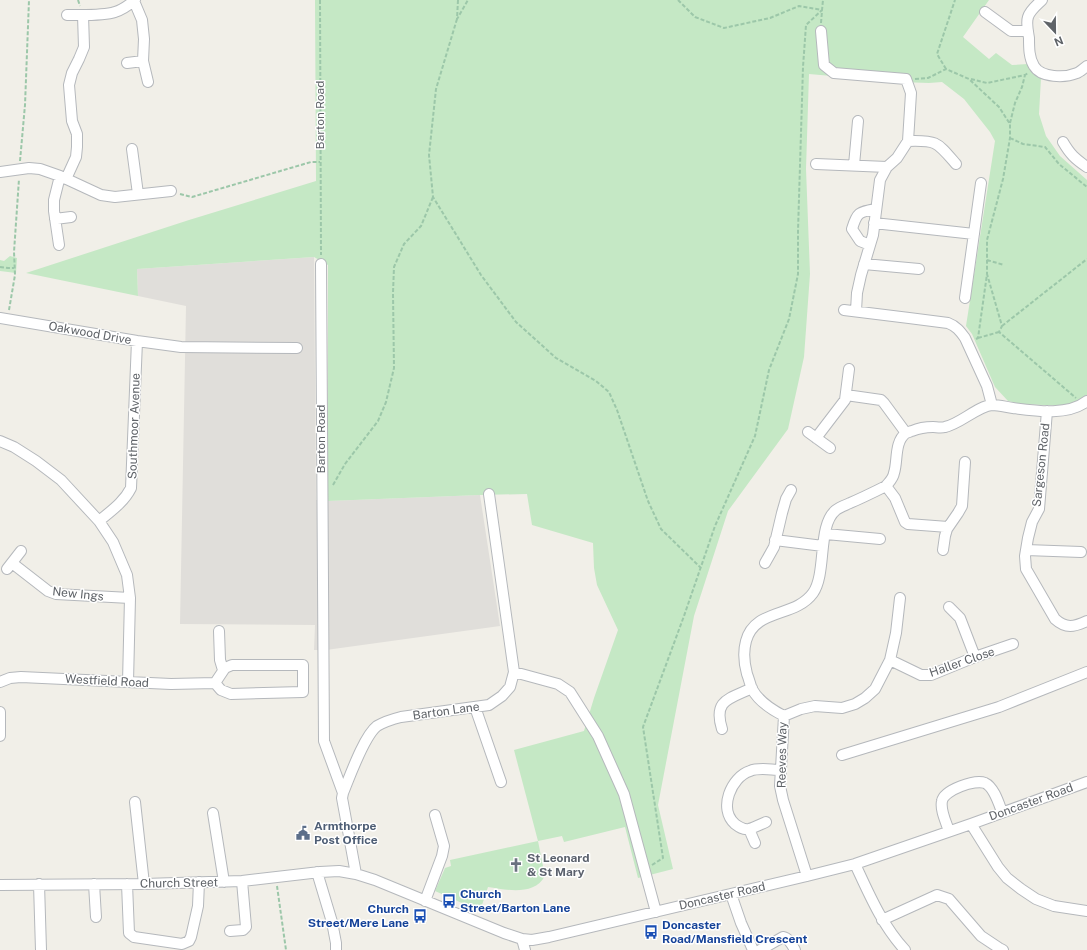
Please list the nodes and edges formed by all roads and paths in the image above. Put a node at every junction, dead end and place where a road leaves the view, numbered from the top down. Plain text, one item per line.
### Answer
1 (134, 0) edge
2 (320, 0) edge
3 (458, 0) edge
4 (468, 0) edge
5 (678, 0) edge
6 (823, 0) edge
7 (954, 0) edge
8 (1042, 0) edge
9 (822, 10) junction
10 (985, 12) dead end
11 (66, 15) dead end
12 (83, 15) junction
13 (458, 19) junction
14 (821, 31) dead end
15 (1028, 31) junction
16 (142, 61) junction
17 (127, 63) dead end
18 (1087, 66) edge
19 (1034, 68) junction
20 (946, 69) junction
21 (1025, 75) junction
22 (906, 79) junction
23 (969, 79) junction
24 (148, 82) dead end
25 (858, 121) dead end
26 (1010, 124) junction
27 (1010, 138) junction
28 (913, 141) junction
29 (1063, 142) dead end
30 (132, 149) dead end
31 (320, 162) junction
32 (816, 164) dead end
33 (956, 164) dead end
34 (854, 165) junction
35 (887, 167) junction
36 (1087, 167) edge
37 (0, 172) edge
38 (63, 177) junction
39 (981, 183) dead end
40 (1087, 187) edge
41 (171, 191) joint
42 (138, 194) junction
43 (433, 197) junction
44 (876, 209) junction
45 (71, 217) dead end
46 (55, 219) junction
47 (874, 223) junction
48 (974, 234) junction
49 (59, 245) dead end
50 (870, 245) junction
51 (1087, 259) edge
52 (987, 260) junction
53 (321, 264) joint
54 (864, 264) junction
55 (1004, 265) dead end
56 (0, 267) edge
57 (14, 268) dead end
58 (919, 269) dead end
59 (987, 274) junction
60 (965, 298) dead end
61 (844, 310) dead end
62 (856, 311) junction
63 (0, 318) edge
64 (1002, 326) junction
65 (999, 332) junction
66 (978, 338) junction
67 (138, 341) junction
68 (968, 343) junction
69 (297, 348) dead end
70 (849, 369) dead end
71 (846, 395) junction
72 (1085, 402) edge
73 (992, 405) junction
74 (1047, 411) junction
75 (808, 432) dead end
76 (906, 433) junction
77 (816, 438) junction
78 (0, 441) edge
79 (830, 448) dead end
80 (964, 462) dead end
81 (886, 486) junction
82 (791, 490) dead end
83 (489, 494) dead end
84 (322, 496) junction
85 (99, 521) junction
86 (948, 527) junction
87 (826, 534) junction
88 (880, 539) dead end
89 (775, 540) junction
90 (823, 546) junction
91 (943, 550) dead end
92 (1026, 550) junction
93 (22, 551) dead end
94 (1081, 552) dead end
95 (765, 563) dead end
96 (701, 568) junction
97 (130, 598) junction
98 (900, 598) dead end
99 (949, 607) dead end
100 (1087, 621) edge
101 (219, 630) dead end
102 (1014, 644) dead end
103 (975, 658) junction
104 (890, 660) junction
105 (223, 670) junction
106 (514, 672) junction
107 (1087, 672) edge
108 (0, 682) edge
109 (128, 682) junction
110 (215, 683) junction
111 (752, 688) junction
112 (475, 706) junction
113 (0, 712) edge
114 (784, 716) junction
115 (722, 730) dead end
116 (0, 736) edge
117 (842, 756) dead end
118 (781, 770) junction
119 (501, 782) dead end
120 (1087, 782) edge
121 (343, 792) junction
122 (135, 802) dead end
123 (1002, 812) junction
124 (213, 813) dead end
125 (435, 814) dead end
126 (766, 822) dead end
127 (971, 824) junction
128 (749, 829) junction
129 (949, 831) junction
130 (755, 843) dead end
131 (855, 864) junction
132 (645, 870) junction
133 (317, 872) junction
134 (356, 874) junction
135 (807, 876) junction
136 (275, 877) junction
137 (242, 881) junction
138 (199, 882) junction
139 (224, 882) junction
140 (39, 884) junction
141 (94, 884) junction
142 (127, 884) junction
143 (144, 884) junction
144 (0, 885) edge
145 (731, 894) junction
146 (425, 901) junction
147 (1087, 911) edge
148 (656, 912) junction
149 (96, 917) dead end
150 (882, 920) junction
151 (230, 931) dead end
152 (522, 940) junction
153 (41, 950) edge
154 (286, 950) edge
155 (336, 950) edge
156 (525, 950) edge
157 (753, 950) edge
158 (760, 950) edge
159 (795, 950) edge
160 (905, 950) edge
161 (1003, 950) edge

1 - 12 street
1 - 16 street
2 - 31 path, Barton Road
3 - 13 path
4 - 13 path
5 - 9 path
6 - 9 path
7 - 20 path
8 - 15 street
9 - 96 path
10 - 15 street
11 - 12 street
12 - 38 street
13 - 43 path
14 - 22 street
15 - 19 street
16 - 17 street
16 - 24 street
18 - 19 street
19 - 21 path
20 - 22 path
20 - 23 path
21 - 23 path
21 - 26 path
22 - 28 street
23 - 26 path
25 - 34 street
26 - 27 path
27 - 40 path
27 - 52 path
28 - 33 street
28 - 35 street
29 - 36 street
30 - 42 street
31 - 41 path
31 - 53 path, Barton Road
32 - 34 street
34 - 35 street
35 - 44 street
37 - 38 street
38 - 42 street
38 - 46 street
39 - 48 street
41 - 42 street
43 - 84 path
43 - 96 path
44 - 47 street
44 - 50 street
45 - 46 street
46 - 49 street
47 - 48 street
47 - 50 street
48 - 60 street
50 - 54 street
51 - 64 path
52 - 55 path
52 - 59 path
53 - 84 street, Barton Road
54 - 58 street
54 - 62 street
56 - 57 path
59 - 64 path
59 - 66 path
61 - 62 street
62 - 68 street
63 - 67 street, Oakwood Drive
64 - 65 path
65 - 66 path
65 - 72 path
66 - 68 path
67 - 69 street, Oakwood Drive
67 - 85 street, Southmoor Avenue
68 - 73 street
70 - 71 street
71 - 76 street
71 - 77 street
72 - 74 street
73 - 74 street
73 - 76 street
74 - 92 street, Sargeson Road
75 - 77 street
76 - 81 street
77 - 79 street
78 - 85 street
80 - 86 street
81 - 86 street
81 - 87 street, Reeves Way
82 - 89 street
83 - 106 street
84 - 121 street, Barton Road
85 - 97 street
86 - 91 street
87 - 88 street
87 - 90 street, Reeves Way
89 - 90 street
89 - 95 street
90 - 111 street, Reeves Way
92 - 94 street
92 - 100 street, Sargeson Road
93 - 97 street, New Ings
96 - 132 path
97 - 109 street
98 - 104 street
99 - 103 street
101 - 105 street
102 - 103 street, Haller Close
103 - 104 street, Haller Close
104 - 114 street
105 - 110 street
105 - 110 street
106 - 112 street, Barton Lane
106 - 132 street
107 - 117 street
108 - 109 street, Westfield Road
109 - 110 street, Westfield Road
111 - 114 street, Reeves Way
111 - 115 street
112 - 119 street
112 - 121 street, Barton Lane
113 - 116 street
114 - 118 street, Reeves Way
118 - 128 street
118 - 135 street, Reeves Way
120 - 123 street, Doncaster Road
121 - 134 street, Barton Road
122 - 143 street
123 - 127 street, Doncaster Road
123 - 129 street
124 - 139 street
125 - 146 street
126 - 128 street
127 - 129 street, Doncaster Road
127 - 147 street
128 - 130 street
129 - 131 street, Doncaster Road
131 - 135 street, Doncaster Road
131 - 150 street
132 - 148 street
133 - 134 street, Church Street
133 - 136 street, Church Street
133 - 155 street
134 - 146 street, Doncaster Road
135 - 145 street, Doncaster Road
136 - 137 street, Church Street
136 - 154 path
137 - 139 street, Church Street
137 - 151 street
138 - 139 street, Church Street
138 - 142 street
138 - 143 street, Church Street
140 - 141 street, Church Street
140 - 144 street, Church Street
140 - 153 street
141 - 142 street, Church Street
141 - 149 street
142 - 143 street, Church Street
145 - 148 street, Doncaster Road
145 - 157 street
146 - 152 street, Doncaster Road
148 - 152 street, Doncaster Road
150 - 160 street
150 - 161 street
152 - 156 street
158 - 159 street

